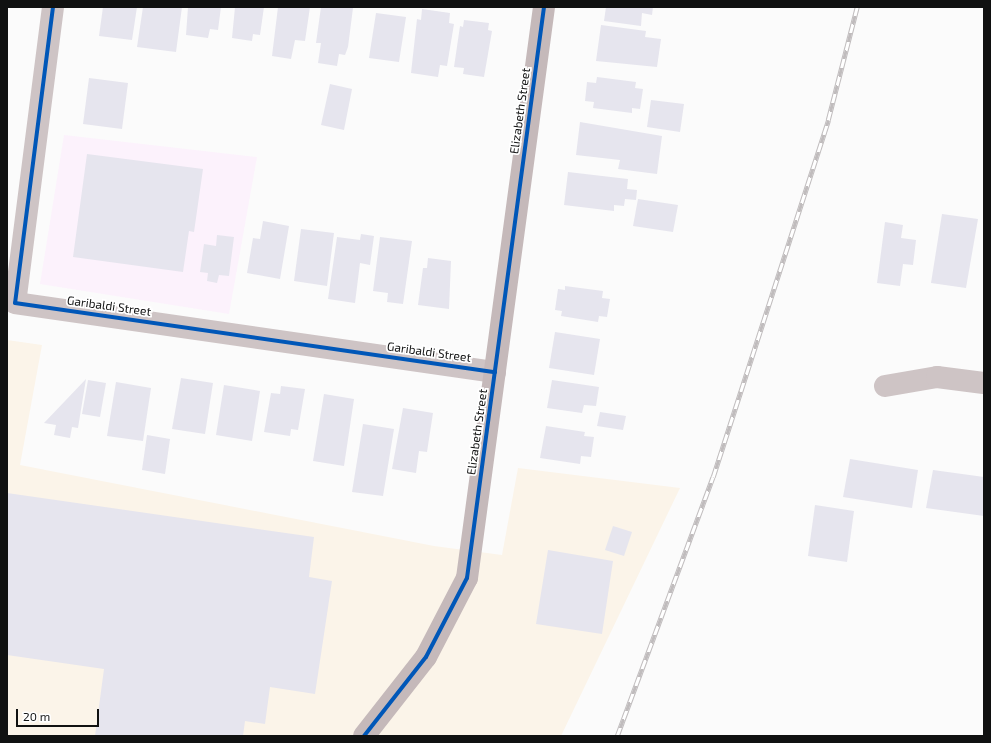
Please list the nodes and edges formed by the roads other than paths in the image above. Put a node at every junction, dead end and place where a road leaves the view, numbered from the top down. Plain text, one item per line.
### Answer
1 (53, 7) edge
2 (544, 7) edge
3 (495, 372) junction
4 (984, 383) edge
5 (885, 386) dead end
6 (364, 736) edge

1 - 3 street, Garibaldi Street
2 - 3 main road, Elizabeth Street
3 - 6 main road, Elizabeth Street
4 - 5 street

